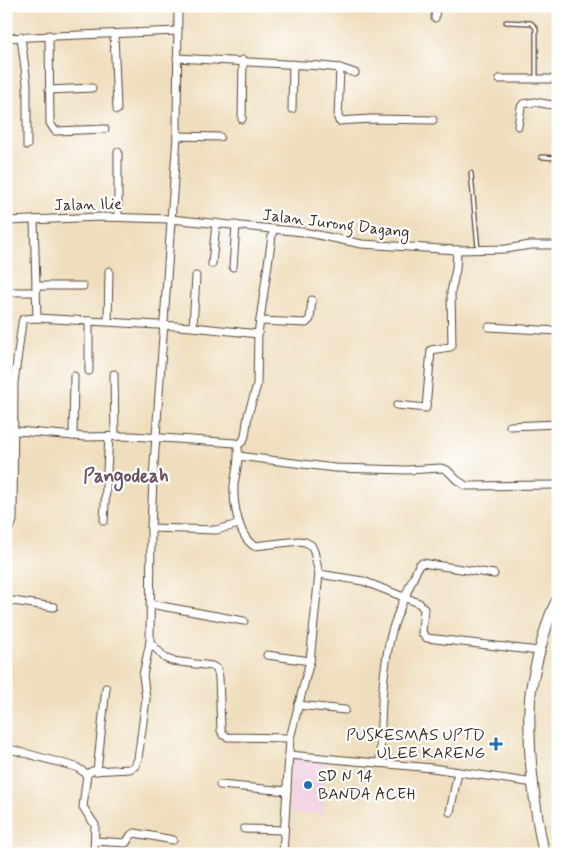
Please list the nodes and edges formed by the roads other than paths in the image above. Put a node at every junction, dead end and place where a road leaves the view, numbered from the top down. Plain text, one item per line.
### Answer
1 (178, 6) edge
2 (436, 6) edge
3 (435, 18) dead end
4 (506, 22) dead end
5 (178, 31) junction
6 (114, 34) junction
7 (49, 35) junction
8 (21, 37) junction
9 (6, 38) edge
10 (177, 58) junction
11 (243, 60) junction
12 (293, 64) junction
13 (340, 68) junction
14 (355, 72) dead end
15 (499, 79) dead end
16 (536, 79) junction
17 (558, 79) edge
18 (92, 88) dead end
19 (49, 90) junction
20 (558, 106) edge
21 (292, 109) dead end
22 (116, 110) dead end
23 (242, 119) dead end
24 (433, 120) dead end
25 (518, 126) dead end
26 (105, 130) dead end
27 (177, 136) junction
28 (220, 137) dead end
29 (27, 146) dead end
30 (118, 152) dead end
31 (541, 157) dead end
32 (558, 158) edge
33 (471, 174) dead end
34 (118, 217) junction
35 (170, 219) junction
36 (34, 220) junction
37 (6, 221) edge
38 (216, 223) junction
39 (236, 225) junction
40 (273, 228) junction
41 (558, 245) edge
42 (478, 249) junction
43 (457, 250) junction
44 (212, 264) dead end
45 (233, 267) dead end
46 (109, 271) dead end
47 (196, 276) dead end
48 (83, 286) dead end
49 (36, 289) junction
50 (6, 292) edge
51 (312, 300) dead end
52 (37, 318) junction
53 (108, 321) junction
54 (260, 321) junction
55 (89, 322) junction
56 (164, 325) junction
57 (489, 326) dead end
58 (193, 327) junction
59 (558, 331) edge
60 (258, 334) junction
61 (89, 371) dead end
62 (114, 374) dead end
63 (74, 376) dead end
64 (397, 405) dead end
65 (558, 424) edge
66 (510, 426) dead end
67 (10, 430) edge
68 (73, 436) junction
69 (112, 437) junction
70 (157, 439) junction
71 (238, 445) junction
72 (238, 456) junction
73 (558, 485) edge
74 (104, 521) dead end
75 (239, 524) junction
76 (151, 528) junction
77 (7, 530) edge
78 (6, 542) edge
79 (319, 574) junction
80 (494, 574) dead end
81 (405, 597) junction
82 (558, 599) edge
83 (6, 600) edge
84 (150, 604) junction
85 (54, 607) dead end
86 (244, 621) dead end
87 (150, 642) junction
88 (539, 651) junction
89 (267, 655) dead end
90 (310, 661) junction
91 (106, 688) dead end
92 (298, 705) junction
93 (344, 710) dead end
94 (290, 738) junction
95 (6, 748) edge
96 (289, 755) junction
97 (380, 764) junction
98 (97, 770) junction
99 (458, 772) junction
100 (86, 774) junction
101 (534, 783) junction
102 (220, 785) dead end
103 (287, 790) junction
104 (450, 812) dead end
105 (244, 829) dead end
106 (284, 830) junction
107 (173, 840) dead end
108 (96, 841) junction
109 (94, 854) edge
110 (283, 854) edge
111 (544, 854) edge

1 - 5 street
2 - 3 street
4 - 16 lane
5 - 6 street
5 - 10 street
6 - 7 street
6 - 22 street
7 - 8 street
7 - 19 street
8 - 9 street
8 - 29 street
10 - 11 street
10 - 27 street
11 - 12 street
11 - 23 street
12 - 13 street
12 - 21 street
13 - 14 street
13 - 24 street
15 - 16 street
16 - 17 street
18 - 19 street
19 - 26 street
20 - 25 street
27 - 28 street
27 - 35 street
30 - 34 street
31 - 32 lane
33 - 42 lane
34 - 35 street, Jalan Ilie
34 - 36 street, Jalan Ilie
35 - 38 street, Jalan Jurong Dagang
35 - 56 street
36 - 37 street, Jalan Ilie
36 - 49 street
38 - 39 street, Jalan Jurong Dagang
38 - 44 street
39 - 40 street, Jalan Jurong Dagang
39 - 45 street
40 - 43 street, Jalan Jurong Dagang
40 - 54 street
41 - 42 street, Jalan Jurong Dagang
42 - 43 street, Jalan Jurong Dagang
43 - 64 street
46 - 53 street
47 - 58 street
48 - 49 street
49 - 50 street
49 - 52 street
51 - 54 street
52 - 55 street
52 - 67 street
53 - 55 street
53 - 56 street
54 - 60 street
55 - 61 street
56 - 58 street
56 - 70 street
57 - 59 street
58 - 60 street
60 - 71 street
62 - 69 street
63 - 68 street
65 - 66 street
67 - 68 street
67 - 77 street
68 - 69 street
69 - 70 street
69 - 74 street
70 - 71 street
70 - 76 street
71 - 72 street
72 - 73 street
72 - 75 street
75 - 76 street
75 - 79 street
76 - 84 street
77 - 78 street
79 - 81 street
79 - 90 street
80 - 81 street
81 - 88 street
81 - 97 street
82 - 88 street
83 - 85 street
84 - 86 street
84 - 87 street
87 - 94 street
87 - 98 street
88 - 101 street
89 - 90 street
90 - 92 street
91 - 98 street
92 - 93 street
92 - 94 street
94 - 96 street
95 - 100 street
96 - 97 street
96 - 103 street
97 - 99 street
98 - 100 street
99 - 101 street
99 - 104 street
100 - 108 street
101 - 111 street
102 - 103 street
103 - 106 street
105 - 106 street
106 - 110 street
107 - 108 street
108 - 109 street

